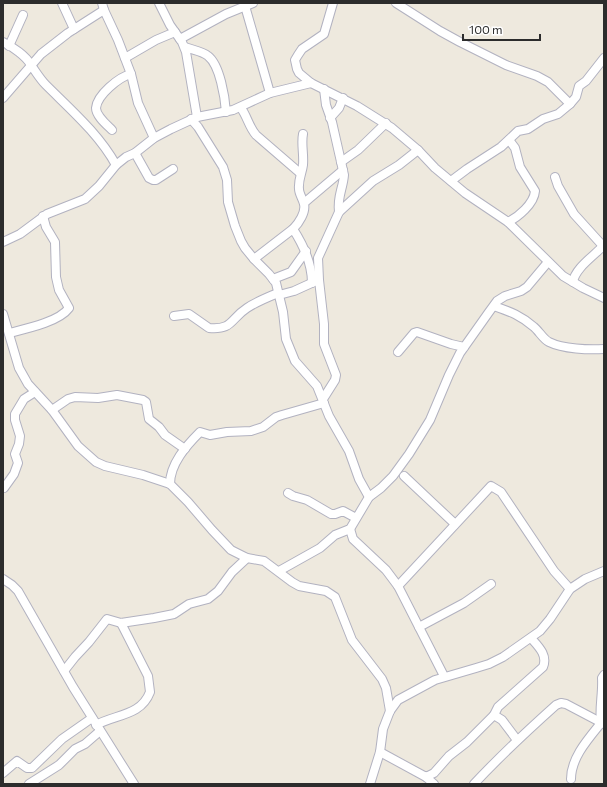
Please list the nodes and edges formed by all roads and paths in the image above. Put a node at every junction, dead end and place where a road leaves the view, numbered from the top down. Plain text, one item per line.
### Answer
1 (62, 3) edge
2 (159, 3) edge
3 (333, 3) edge
4 (396, 3) edge
5 (249, 5) edge
6 (103, 7) edge
7 (23, 15) dead end
8 (74, 29) junction
9 (178, 36) junction
10 (6, 44) edge
11 (185, 48) junction
12 (125, 58) junction
13 (604, 58) edge
14 (31, 65) junction
15 (299, 72) junction
16 (131, 74) junction
17 (311, 84) junction
18 (290, 88) junction
19 (324, 89) junction
20 (270, 93) junction
21 (3, 98) edge
22 (342, 98) junction
23 (570, 104) junction
24 (241, 108) junction
25 (226, 112) junction
26 (194, 118) junction
27 (330, 118) junction
28 (386, 123) junction
29 (112, 130) dead end
30 (303, 134) dead end
31 (154, 138) junction
32 (509, 140) junction
33 (418, 150) junction
34 (135, 153) junction
35 (116, 166) junction
36 (342, 166) junction
37 (173, 169) dead end
38 (300, 173) junction
39 (555, 177) dead end
40 (451, 181) junction
41 (304, 203) junction
42 (339, 212) junction
43 (43, 216) junction
44 (508, 222) junction
45 (294, 229) junction
46 (3, 242) edge
47 (604, 245) edge
48 (306, 251) junction
49 (254, 259) junction
50 (548, 262) junction
51 (273, 279) junction
52 (315, 281) junction
53 (574, 282) junction
54 (279, 294) junction
55 (604, 298) edge
56 (494, 306) junction
57 (3, 314) edge
58 (174, 316) dead end
59 (8, 333) junction
60 (464, 347) junction
61 (604, 349) edge
62 (398, 352) dead end
63 (35, 392) junction
64 (323, 401) junction
65 (52, 410) junction
66 (185, 449) junction
67 (404, 476) dead end
68 (170, 484) junction
69 (4, 488) dead end
70 (288, 493) dead end
71 (369, 497) junction
72 (356, 518) junction
73 (454, 525) junction
74 (350, 530) junction
75 (247, 558) junction
76 (279, 571) junction
77 (604, 571) edge
78 (3, 579) edge
79 (490, 584) dead end
80 (398, 586) junction
81 (570, 589) junction
82 (121, 623) junction
83 (419, 627) junction
84 (531, 638) junction
85 (64, 671) junction
86 (444, 676) junction
87 (604, 676) edge
88 (390, 711) junction
89 (494, 715) junction
90 (602, 724) edge
91 (96, 725) junction
92 (517, 740) junction
93 (380, 752) junction
94 (3, 773) edge
95 (423, 779) edge
96 (571, 779) dead end
97 (29, 784) edge
98 (134, 784) edge
99 (370, 784) edge
100 (434, 784) edge
101 (474, 784) edge

1 - 8 street
2 - 9 street
3 - 15 street
4 - 23 street
5 - 9 street
5 - 20 street
6 - 8 street
6 - 12 street
7 - 10 street
8 - 14 street
9 - 11 street
9 - 12 street
10 - 14 street
11 - 25 street
11 - 26 street
12 - 16 street
13 - 23 street
14 - 21 street
14 - 35 street
15 - 17 street
15 - 18 street
16 - 29 street
16 - 31 street
17 - 18 street
17 - 19 street
18 - 20 street
19 - 22 street
19 - 27 street
20 - 24 street
22 - 27 street
22 - 28 street
23 - 32 street
24 - 25 street
24 - 38 street
25 - 26 street
26 - 31 street
26 - 49 street
27 - 36 street
28 - 33 street
28 - 36 street
30 - 38 street
31 - 34 street
32 - 40 street
32 - 44 street
33 - 40 street
33 - 42 street
34 - 35 street
34 - 37 street
35 - 43 street
36 - 41 street
36 - 42 street
38 - 41 street
39 - 47 street
40 - 44 street
41 - 45 street
42 - 52 street
43 - 46 street
43 - 59 street
44 - 50 street
45 - 48 street
45 - 49 street
47 - 53 street
48 - 51 street
48 - 52 street
49 - 51 street
50 - 53 street
50 - 56 street
51 - 54 street
52 - 54 street
52 - 64 street
53 - 55 street
54 - 58 street
54 - 64 street
56 - 60 street
56 - 61 street
57 - 59 street
59 - 63 street
60 - 62 street
60 - 71 street
63 - 65 street
63 - 69 street
64 - 66 street
64 - 71 street
65 - 66 street
65 - 68 street
66 - 68 street
67 - 73 street
68 - 75 street
70 - 72 street
71 - 72 street
72 - 74 street
73 - 80 street
73 - 81 street
74 - 76 street
74 - 80 street
75 - 76 street
75 - 82 street
76 - 88 street
77 - 81 street
78 - 85 street
79 - 83 street
80 - 83 street
81 - 84 street
82 - 85 street
82 - 91 street
83 - 86 street
84 - 86 street
84 - 89 street
85 - 91 street
86 - 88 street
87 - 90 street
88 - 93 street
89 - 92 street
89 - 95 street
90 - 92 street
90 - 96 street
91 - 94 street
91 - 97 street
91 - 98 street
92 - 101 street
93 - 95 street
93 - 99 street
95 - 100 street

